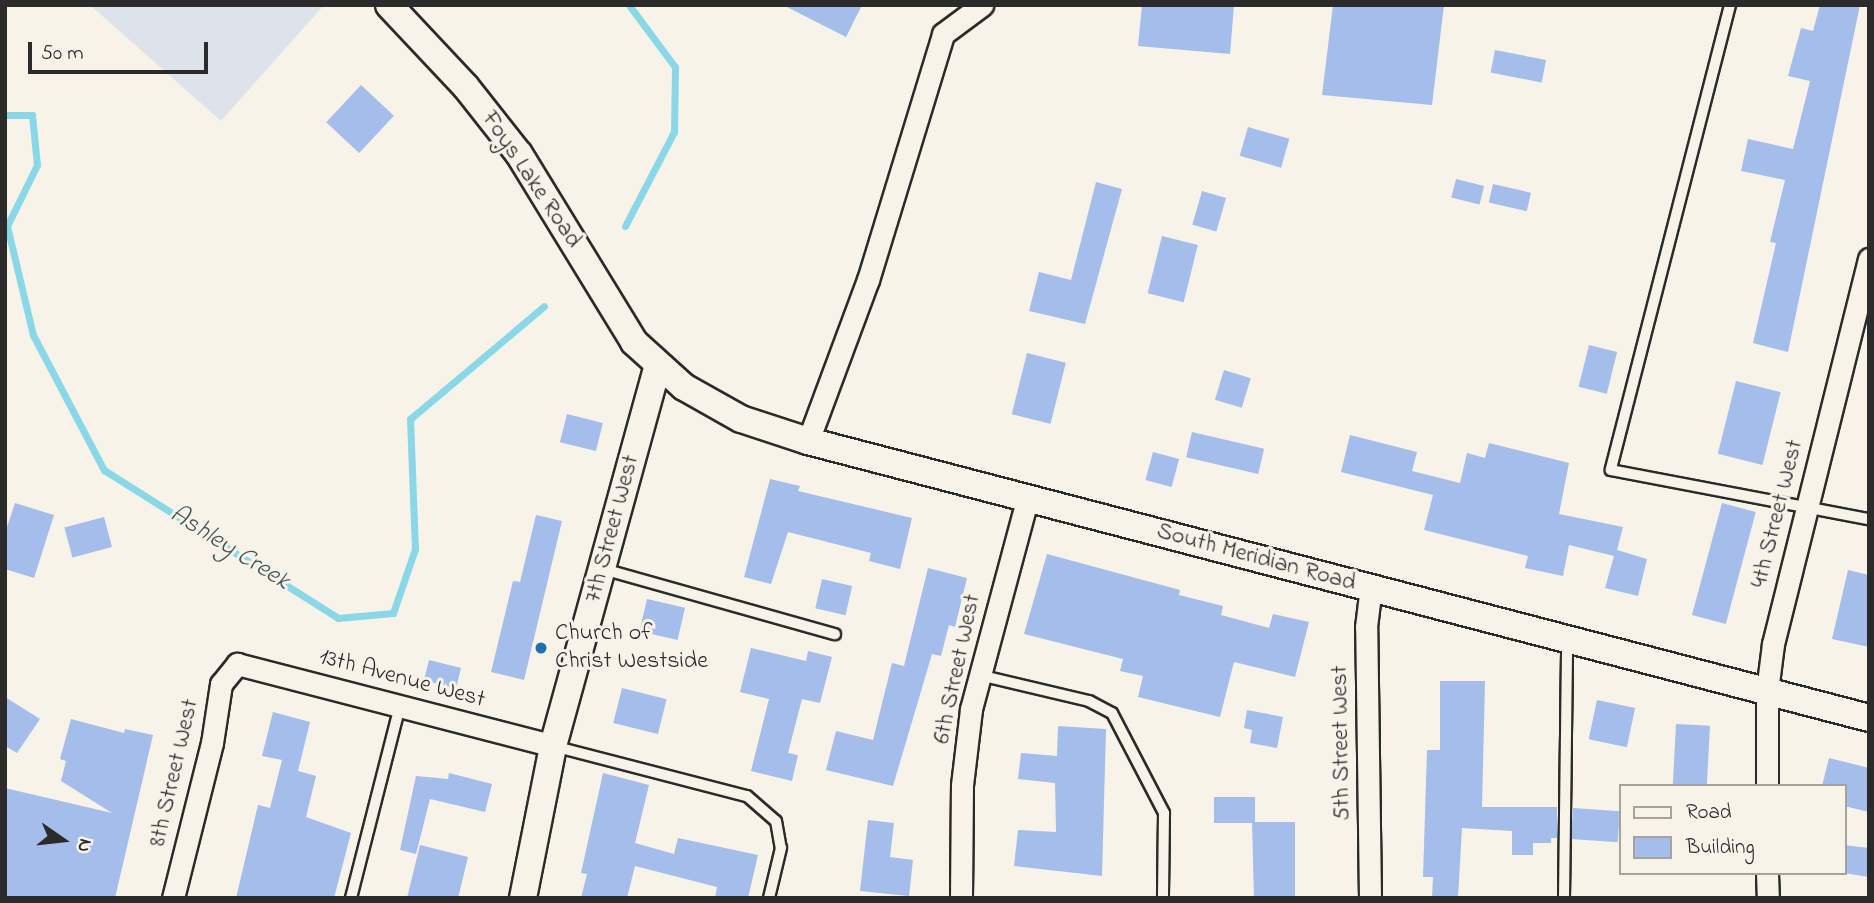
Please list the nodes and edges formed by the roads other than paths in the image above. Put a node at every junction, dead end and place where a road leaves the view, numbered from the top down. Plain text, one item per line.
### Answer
1 (389, 5) edge
2 (982, 5) edge
3 (1730, 5) edge
4 (1869, 259) edge
5 (658, 365) junction
6 (808, 441) junction
7 (1027, 498) junction
8 (1807, 505) junction
9 (1869, 519) edge
10 (603, 569) junction
11 (1371, 588) junction
12 (835, 634) dead end
13 (1567, 639) junction
14 (237, 664) joint
15 (978, 675) junction
16 (1767, 691) junction
17 (399, 709) junction
18 (1869, 718) edge
19 (553, 746) junction
20 (1767, 784) edge
21 (1768, 875) edge
22 (173, 898) edge
23 (351, 898) edge
24 (523, 898) edge
25 (768, 898) edge
26 (961, 898) edge
27 (1163, 898) edge
28 (1370, 898) edge
29 (1564, 898) edge
30 (1768, 898) edge

1 - 5 street, Foys Lake Road
2 - 6 street
3 - 8 lane
4 - 8 street, 4th Street West
5 - 6 street, South Meridian Road
5 - 10 street, 7th Street West
6 - 7 street, South Meridian Road
7 - 11 street, South Meridian Road
7 - 15 street, 6th Street West
8 - 9 lane
8 - 16 street, 4th Street West
10 - 12 lane
10 - 19 street, 7th Street West
11 - 13 street, South Meridian Road
11 - 28 street, 5th Street West
13 - 16 street, South Meridian Road
13 - 29 lane
14 - 17 street, 13th Avenue West
14 - 22 street, 8th Street West
15 - 26 street, 6th Street West
15 - 27 lane
16 - 18 street, South Meridian Road
16 - 20 street, 4th Street West
17 - 19 street, 13th Avenue West
17 - 23 lane
19 - 24 street, 7th Street West
19 - 25 lane
21 - 30 street

